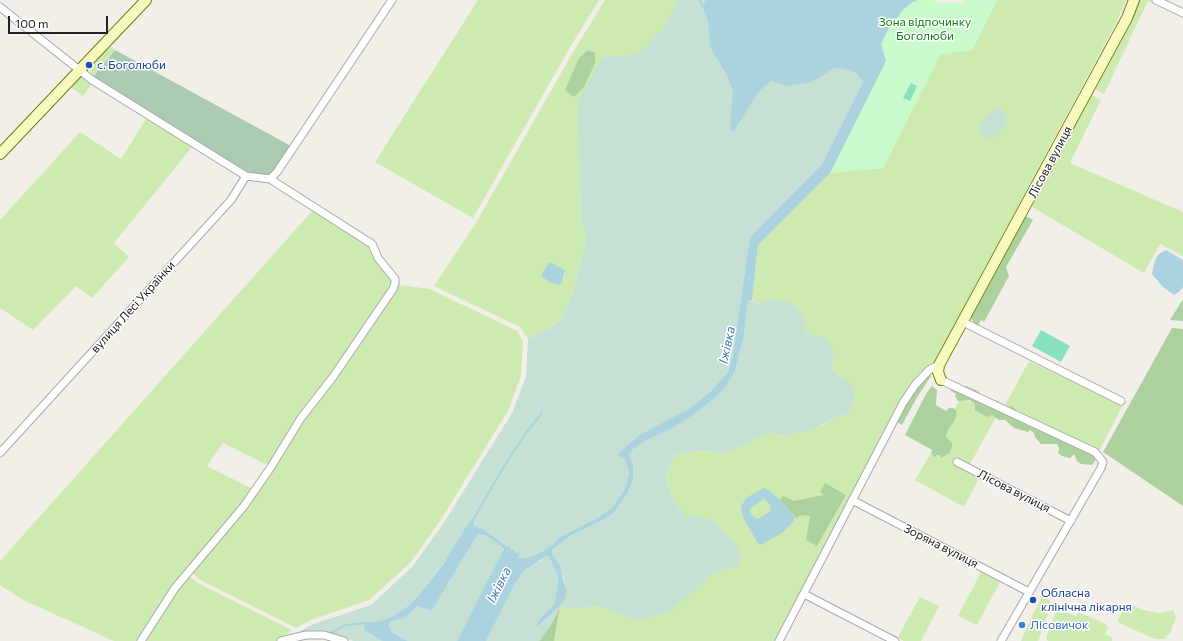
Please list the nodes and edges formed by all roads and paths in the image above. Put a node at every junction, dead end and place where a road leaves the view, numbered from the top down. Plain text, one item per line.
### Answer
1 (146, 0) edge
2 (392, 0) edge
3 (1134, 0) edge
4 (1156, 0) edge
5 (0, 7) edge
6 (1183, 13) edge
7 (80, 70) junction
8 (0, 154) edge
9 (246, 176) junction
10 (270, 179) junction
11 (963, 322) junction
12 (940, 365) junction
13 (941, 380) joint
14 (1121, 401) dead end
15 (0, 453) edge
16 (957, 462) dead end
17 (852, 500) junction
18 (1071, 520) junction
19 (1029, 592) junction
20 (804, 594) junction
21 (141, 641) edge
22 (281, 641) edge
23 (344, 641) edge
24 (779, 641) edge
25 (895, 641) edge
26 (1001, 641) edge

1 - 7 street
2 - 10 street
3 - 11 street, Лісова вулиця
4 - 6 street
5 - 7 street
7 - 8 street
7 - 9 street
9 - 10 street
9 - 15 street, вулиця Лесі Українки
10 - 21 street
11 - 12 street, Лісова вулиця
11 - 14 street
12 - 13 street
12 - 17 street
13 - 18 street
16 - 18 street, Лісова вулиця
17 - 19 street, Зоряна вулиця
17 - 20 street
18 - 19 street
19 - 26 street
20 - 24 street
20 - 25 street
22 - 23 street

